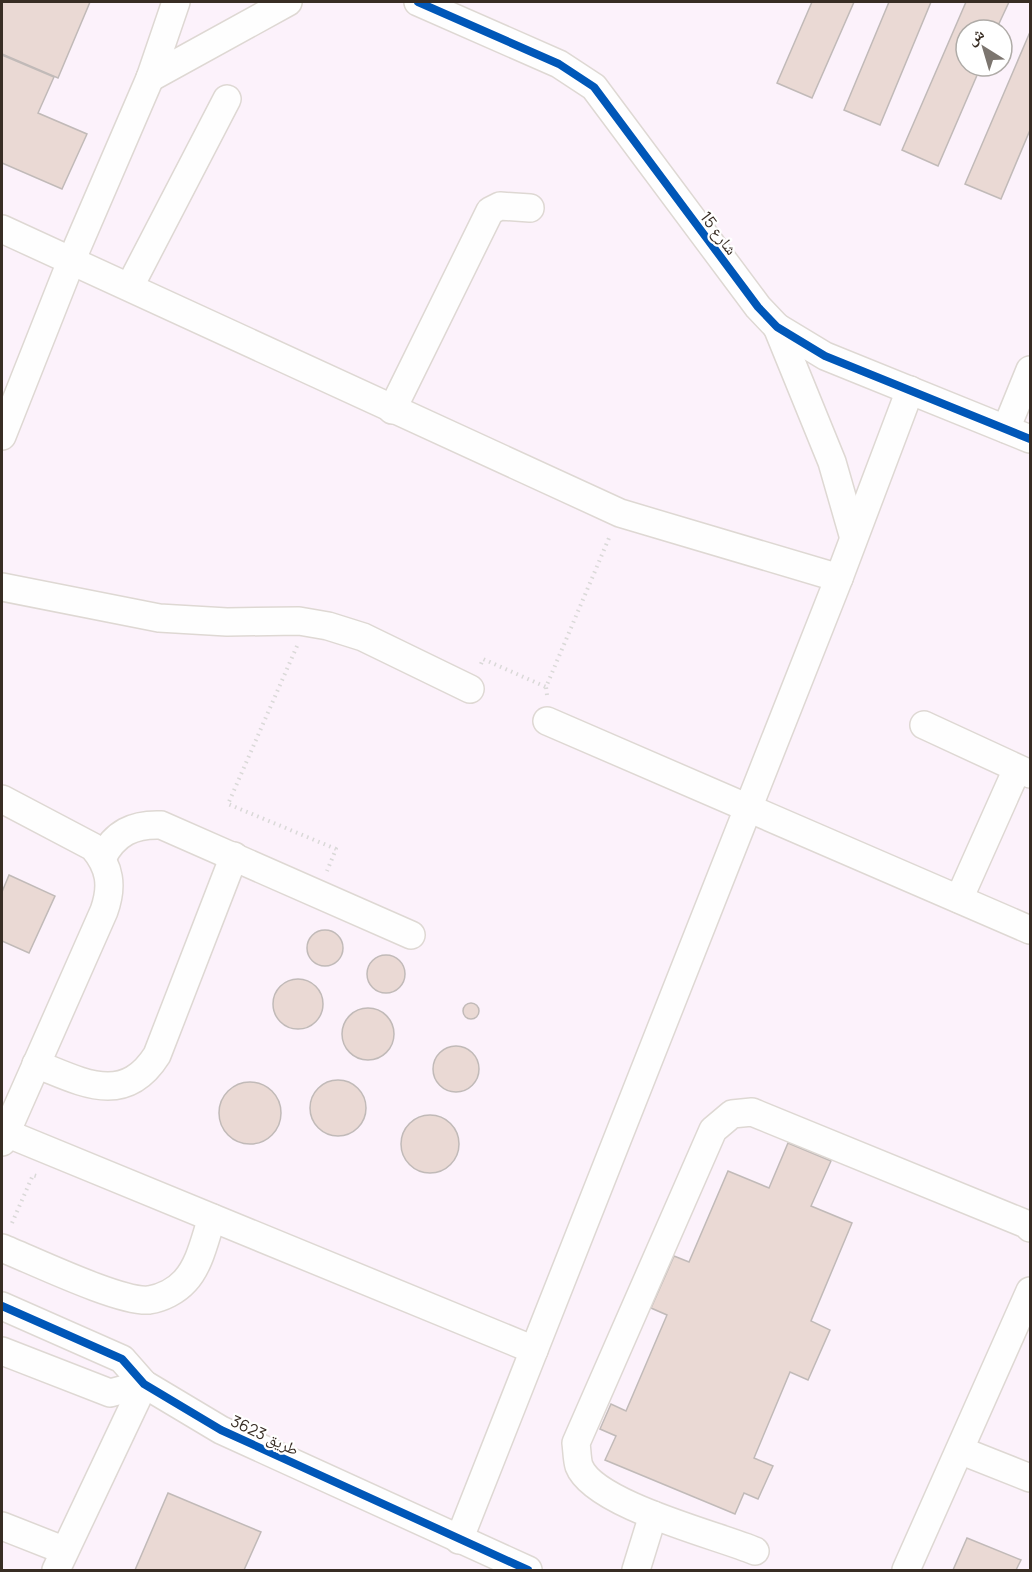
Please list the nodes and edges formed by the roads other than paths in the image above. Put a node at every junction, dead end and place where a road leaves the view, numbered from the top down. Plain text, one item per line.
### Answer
1 (176, 2) edge
2 (288, 2) edge
3 (418, 2) edge
4 (150, 78) junction
5 (227, 99) dead end
6 (530, 207) dead end
7 (2, 229) edge
8 (72, 260) junction
9 (130, 286) junction
10 (777, 327) junction
11 (1030, 370) edge
12 (910, 390) junction
13 (392, 410) junction
14 (1018, 434) edge
15 (2, 436) edge
16 (854, 536) junction
17 (839, 578) junction
18 (2, 587) edge
19 (470, 689) road end
20 (547, 721) road end
21 (924, 725) dead end
22 (1024, 771) edge
23 (2, 798) edge
24 (747, 807) junction
25 (234, 856) junction
26 (102, 858) junction
27 (959, 899) junction
28 (1030, 930) edge
29 (411, 935) dead end
30 (36, 1064) junction
31 (4, 1138) edge
32 (212, 1218) junction
33 (1030, 1228) edge
34 (6, 1237) edge
35 (1030, 1292) edge
36 (2, 1306) edge
37 (534, 1350) junction
38 (2, 1351) edge
39 (144, 1384) junction
40 (962, 1451) junction
41 (1030, 1478) edge
42 (653, 1515) junction
43 (2, 1526) edge
44 (459, 1540) junction
45 (755, 1551) dead end
46 (60, 1560) edge
47 (480, 1561) edge
48 (528, 1570) edge
49 (636, 1570) edge
50 (906, 1570) edge

1 - 4 street
2 - 4 street
3 - 10 street, شارع 15
4 - 8 street
5 - 9 street
6 - 13 street
7 - 8 street
8 - 9 street
8 - 15 street
9 - 13 street
10 - 12 street, شارع 15
10 - 16 street
11 - 14 street
12 - 14 street, شارع 15
12 - 16 street
13 - 17 street
16 - 17 street
17 - 24 street
18 - 19 street
20 - 24 street
21 - 22 street
22 - 27 street
23 - 26 street
24 - 27 street
24 - 37 street
25 - 26 street
25 - 29 street
25 - 30 street
26 - 30 street
27 - 28 street
30 - 31 street
31 - 32 street
32 - 34 street
32 - 37 street
33 - 42 street
35 - 40 street
36 - 39 street, طريق 3623
37 - 44 street
38 - 39 street
39 - 44 street, طريق 3623
39 - 46 street
40 - 41 street
40 - 50 street
42 - 45 street
42 - 49 street
43 - 46 street
44 - 47 street, طريق 3623
47 - 48 street, طريق 3623

